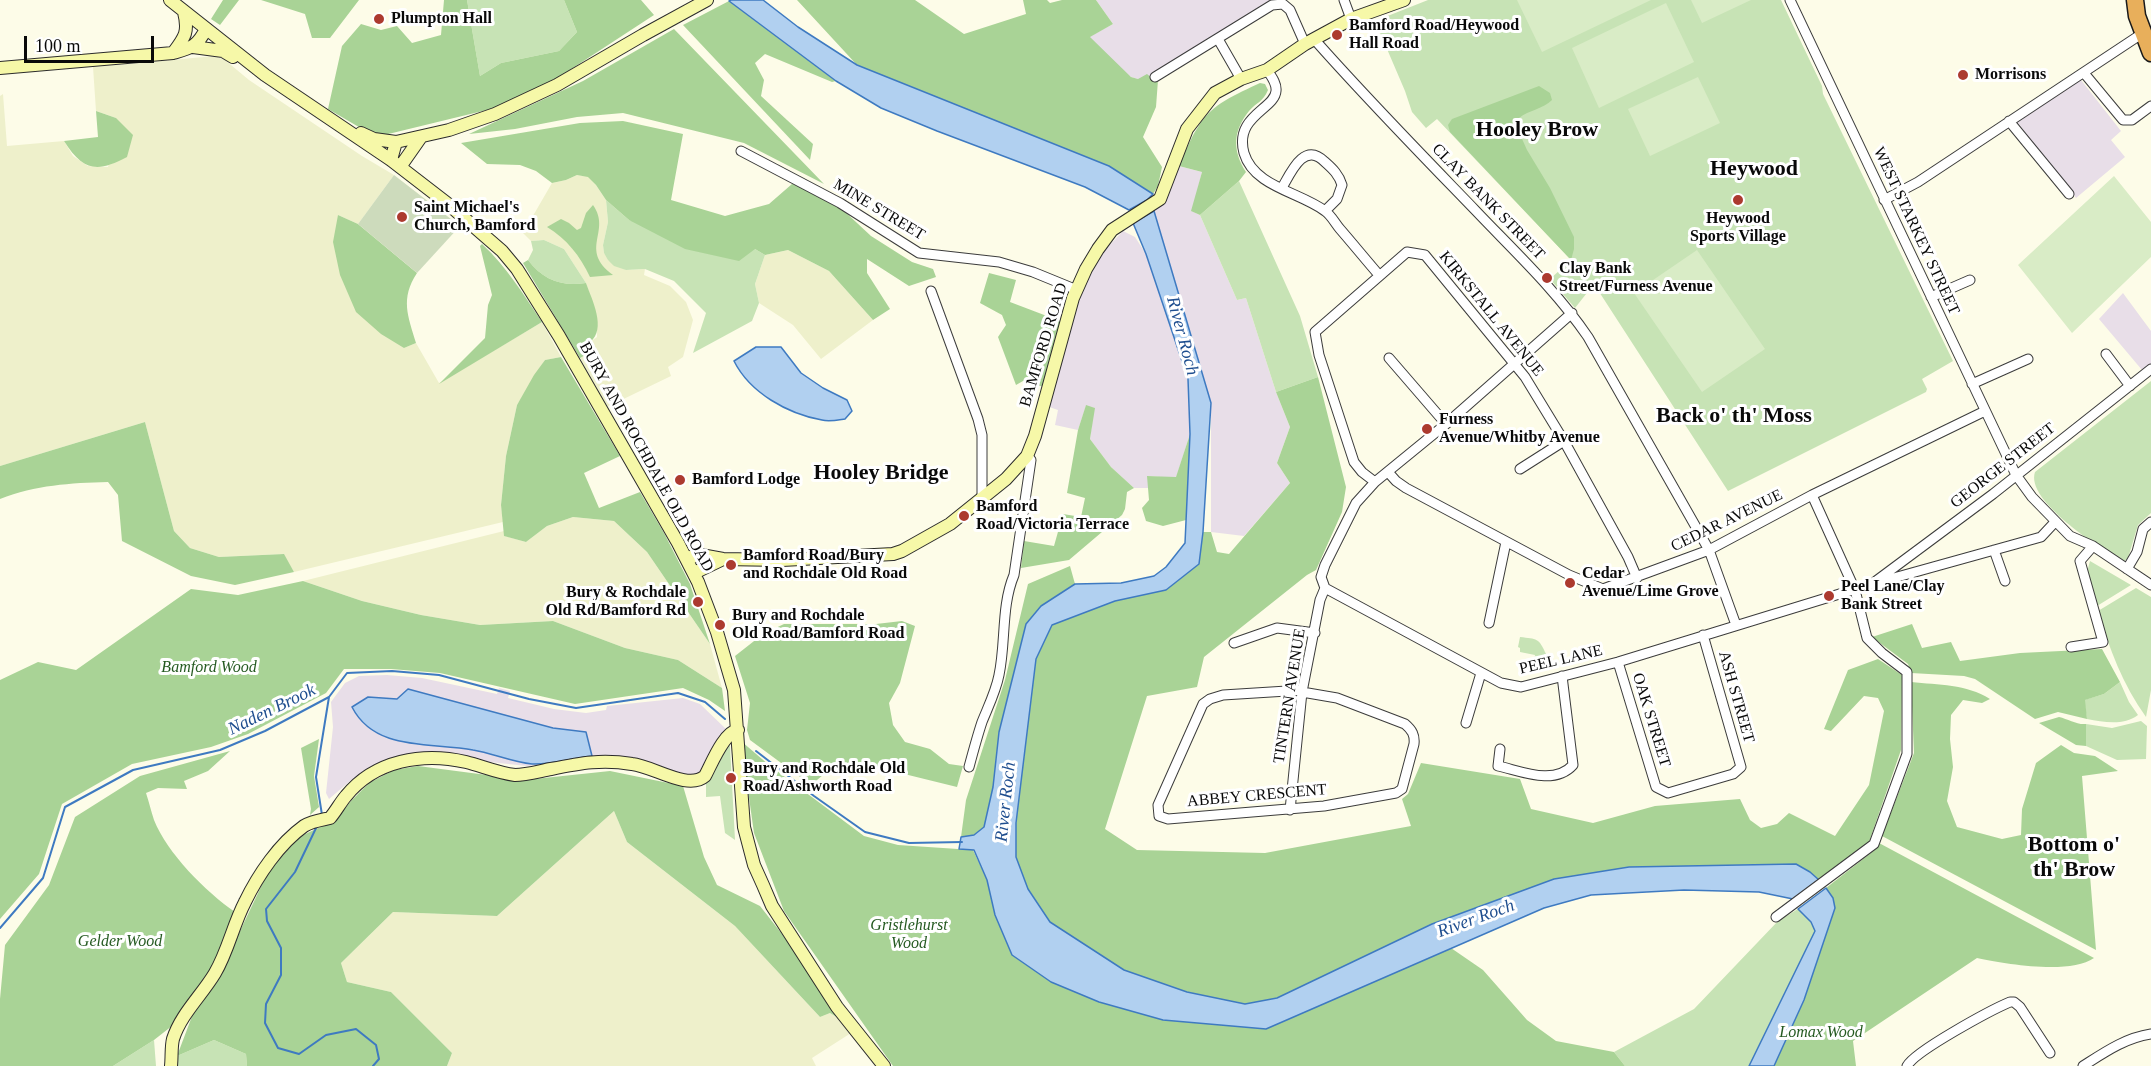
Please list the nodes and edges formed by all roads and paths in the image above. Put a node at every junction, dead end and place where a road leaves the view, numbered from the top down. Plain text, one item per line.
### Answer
1 (170, 0) edge
2 (707, 0) edge
3 (1344, 0) edge
4 (1404, 0) edge
5 (1790, 0) edge
6 (2125, 0) edge
7 (2136, 8) edge
8 (184, 12) junction
9 (1352, 19) junction
10 (203, 28) junction
11 (1218, 39) junction
12 (1310, 41) junction
13 (2148, 43) edge
14 (194, 47) junction
15 (173, 53) junction
16 (0, 68) edge
17 (1267, 70) junction
18 (2084, 73) junction
19 (265, 75) junction
20 (1155, 77) dead end
21 (1241, 79) junction
22 (2151, 106) edge
23 (315, 110) junction
24 (2009, 121) junction
25 (421, 137) junction
26 (396, 142) junction
27 (741, 151) dead end
28 (395, 164) junction
29 (1282, 188) junction
30 (2069, 194) dead end
31 (1884, 200) junction
32 (1325, 211) junction
33 (1379, 275) junction
34 (1970, 280) dead end
35 (1077, 290) junction
36 (932, 291) dead end
37 (1931, 297) junction
38 (1572, 313) junction
39 (2106, 354) dead end
40 (1389, 358) dead end
41 (2028, 359) dead end
42 (1515, 363) junction
43 (2151, 369) edge
44 (1972, 384) junction
45 (2130, 386) junction
46 (1985, 411) junction
47 (1446, 424) junction
48 (1564, 441) junction
49 (1027, 456) junction
50 (1520, 469) dead end
51 (1388, 472) junction
52 (2016, 475) junction
53 (1375, 482) junction
54 (1812, 495) junction
55 (982, 500) junction
56 (2055, 522) junction
57 (2151, 522) edge
58 (1506, 542) junction
59 (2093, 546) junction
60 (1709, 550) junction
61 (1994, 550) junction
62 (686, 558) junction
63 (723, 559) junction
64 (2127, 569) junction
65 (694, 573) junction
66 (1637, 578) junction
67 (2005, 581) dead end
68 (1872, 584) junction
69 (2151, 585) edge
70 (1325, 588) junction
71 (1856, 590) junction
72 (1489, 623) dead end
73 (1736, 625) junction
74 (1315, 633) junction
75 (1703, 635) junction
76 (1234, 643) dead end
77 (2071, 647) dead end
78 (1618, 662) junction
79 (1481, 673) junction
80 (1562, 676) junction
81 (1303, 691) junction
82 (1466, 723) dead end
83 (738, 730) junction
84 (1500, 749) dead end
85 (969, 767) dead end
86 (1656, 787) joint
87 (1290, 810) junction
88 (1776, 917) dead end
89 (2151, 1034) edge
90 (2050, 1053) dead end
91 (171, 1066) edge
92 (884, 1066) edge
93 (1907, 1066) edge
94 (2083, 1066) edge

1 - 8 street, BURY AND ROCHDALE OLD ROAD
2 - 25 street
3 - 9 street
4 - 9 street, BAMFORD ROAD
5 - 31 street, WEST STARKEY STREET
6 - 7 highway
7 - 13 highway
8 - 10 street, BURY AND ROCHDALE OLD ROAD
8 - 15 street
9 - 12 street, BAMFORD ROAD
10 - 14 street
10 - 15 street
10 - 19 street, BURY AND ROCHDALE OLD ROAD
11 - 12 street, CLAY BANK STREET
11 - 20 street
11 - 21 street
12 - 17 street, BAMFORD ROAD
12 - 38 street, CLAY BANK STREET
13 - 18 street
14 - 15 street
14 - 19 street
15 - 16 street
17 - 21 street, BAMFORD ROAD
17 - 29 street
18 - 22 street
18 - 24 street
19 - 23 street, BURY AND ROCHDALE OLD ROAD
21 - 35 street, BAMFORD ROAD
23 - 26 street, BURY AND ROCHDALE OLD ROAD
23 - 28 street, BURY AND ROCHDALE OLD ROAD
24 - 30 street
24 - 31 street
25 - 26 street
25 - 28 street
26 - 28 street
27 - 35 street, MINE STREET
28 - 62 street, BURY AND ROCHDALE OLD ROAD
29 - 32 street
29 - 32 street
31 - 37 street, WEST STARKEY STREET
32 - 33 street
33 - 42 street, KIRKSTALL AVENUE
33 - 53 street, KIRKSTALL AVENUE
34 - 37 street
35 - 49 street, BAMFORD ROAD
36 - 55 street
37 - 44 street, WEST STARKEY STREET
38 - 42 street
38 - 60 street, CLAY BANK STREET
39 - 45 street
40 - 47 street
41 - 44 street
42 - 47 street
42 - 48 street, KIRKSTALL AVENUE
43 - 45 street, GEORGE STREET
44 - 46 street, WEST STARKEY STREET
45 - 52 street, GEORGE STREET
46 - 52 street, WEST STARKEY STREET
46 - 54 street, CEDAR AVENUE
47 - 51 street
48 - 50 street
48 - 66 street, KIRKSTALL AVENUE
49 - 55 street, BAMFORD ROAD
49 - 85 street
51 - 53 street
51 - 58 street, CEDAR AVENUE
52 - 56 street, WEST STARKEY STREET
52 - 68 street, GEORGE STREET
53 - 70 street
54 - 60 street, CEDAR AVENUE
54 - 71 street
55 - 63 street, BAMFORD ROAD
56 - 59 street, WEST STARKEY STREET
56 - 61 street, PEEL LANE
57 - 64 street
58 - 66 street, CEDAR AVENUE
58 - 72 street
59 - 64 street, WEST STARKEY STREET
59 - 77 street
60 - 66 street, CEDAR AVENUE
60 - 73 street, CLAY BANK STREET
61 - 67 street
61 - 68 street, PEEL LANE
62 - 63 street, BAMFORD ROAD
62 - 65 street, BURY AND ROCHDALE OLD ROAD
63 - 65 street, BAMFORD ROAD
64 - 69 street, WEST STARKEY STREET
65 - 83 street, BURY AND ROCHDALE OLD ROAD
68 - 71 street, PEEL LANE
70 - 74 street, TINTERN AVENUE
70 - 79 street, PEEL LANE
71 - 73 street, PEEL LANE
71 - 88 street
73 - 75 street, PEEL LANE
74 - 76 street
74 - 81 street, TINTERN AVENUE
75 - 78 street, PEEL LANE
75 - 86 street, ASH STREET
78 - 80 street, PEEL LANE
78 - 86 street, OAK STREET
79 - 80 street, PEEL LANE
79 - 82 street
80 - 84 street
81 - 87 street, TINTERN AVENUE
81 - 87 street, ABBEY CRESCENT
81 - 87 street, ABBEY CRESCENT
83 - 91 street
83 - 92 street, BURY AND ROCHDALE OLD ROAD
89 - 94 street
90 - 93 street

